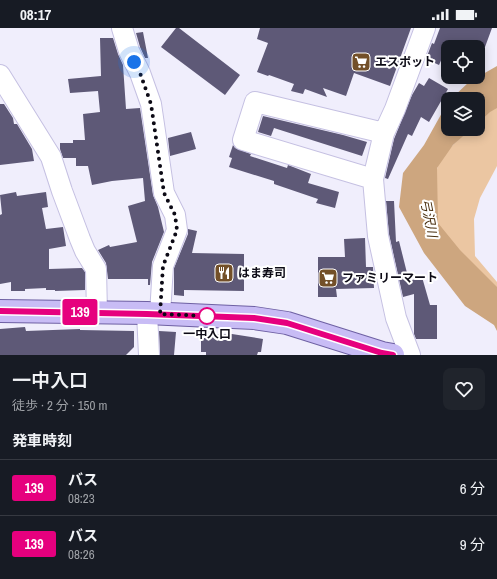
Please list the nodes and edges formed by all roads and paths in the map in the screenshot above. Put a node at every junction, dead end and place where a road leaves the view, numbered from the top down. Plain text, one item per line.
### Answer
1 (122, 28) edge
2 (425, 28) edge
3 (0, 75) edge
4 (384, 133) junction
5 (373, 179) junction
6 (0, 311) edge
7 (97, 313) junction
8 (154, 314) junction
9 (149, 355) edge
10 (393, 355) edge
11 (410, 355) edge

1 - 8 street
2 - 4 street
3 - 7 street
4 - 5 street
4 - 5 street
5 - 11 street
6 - 7 main road
7 - 8 main road
8 - 9 street
8 - 10 main road

